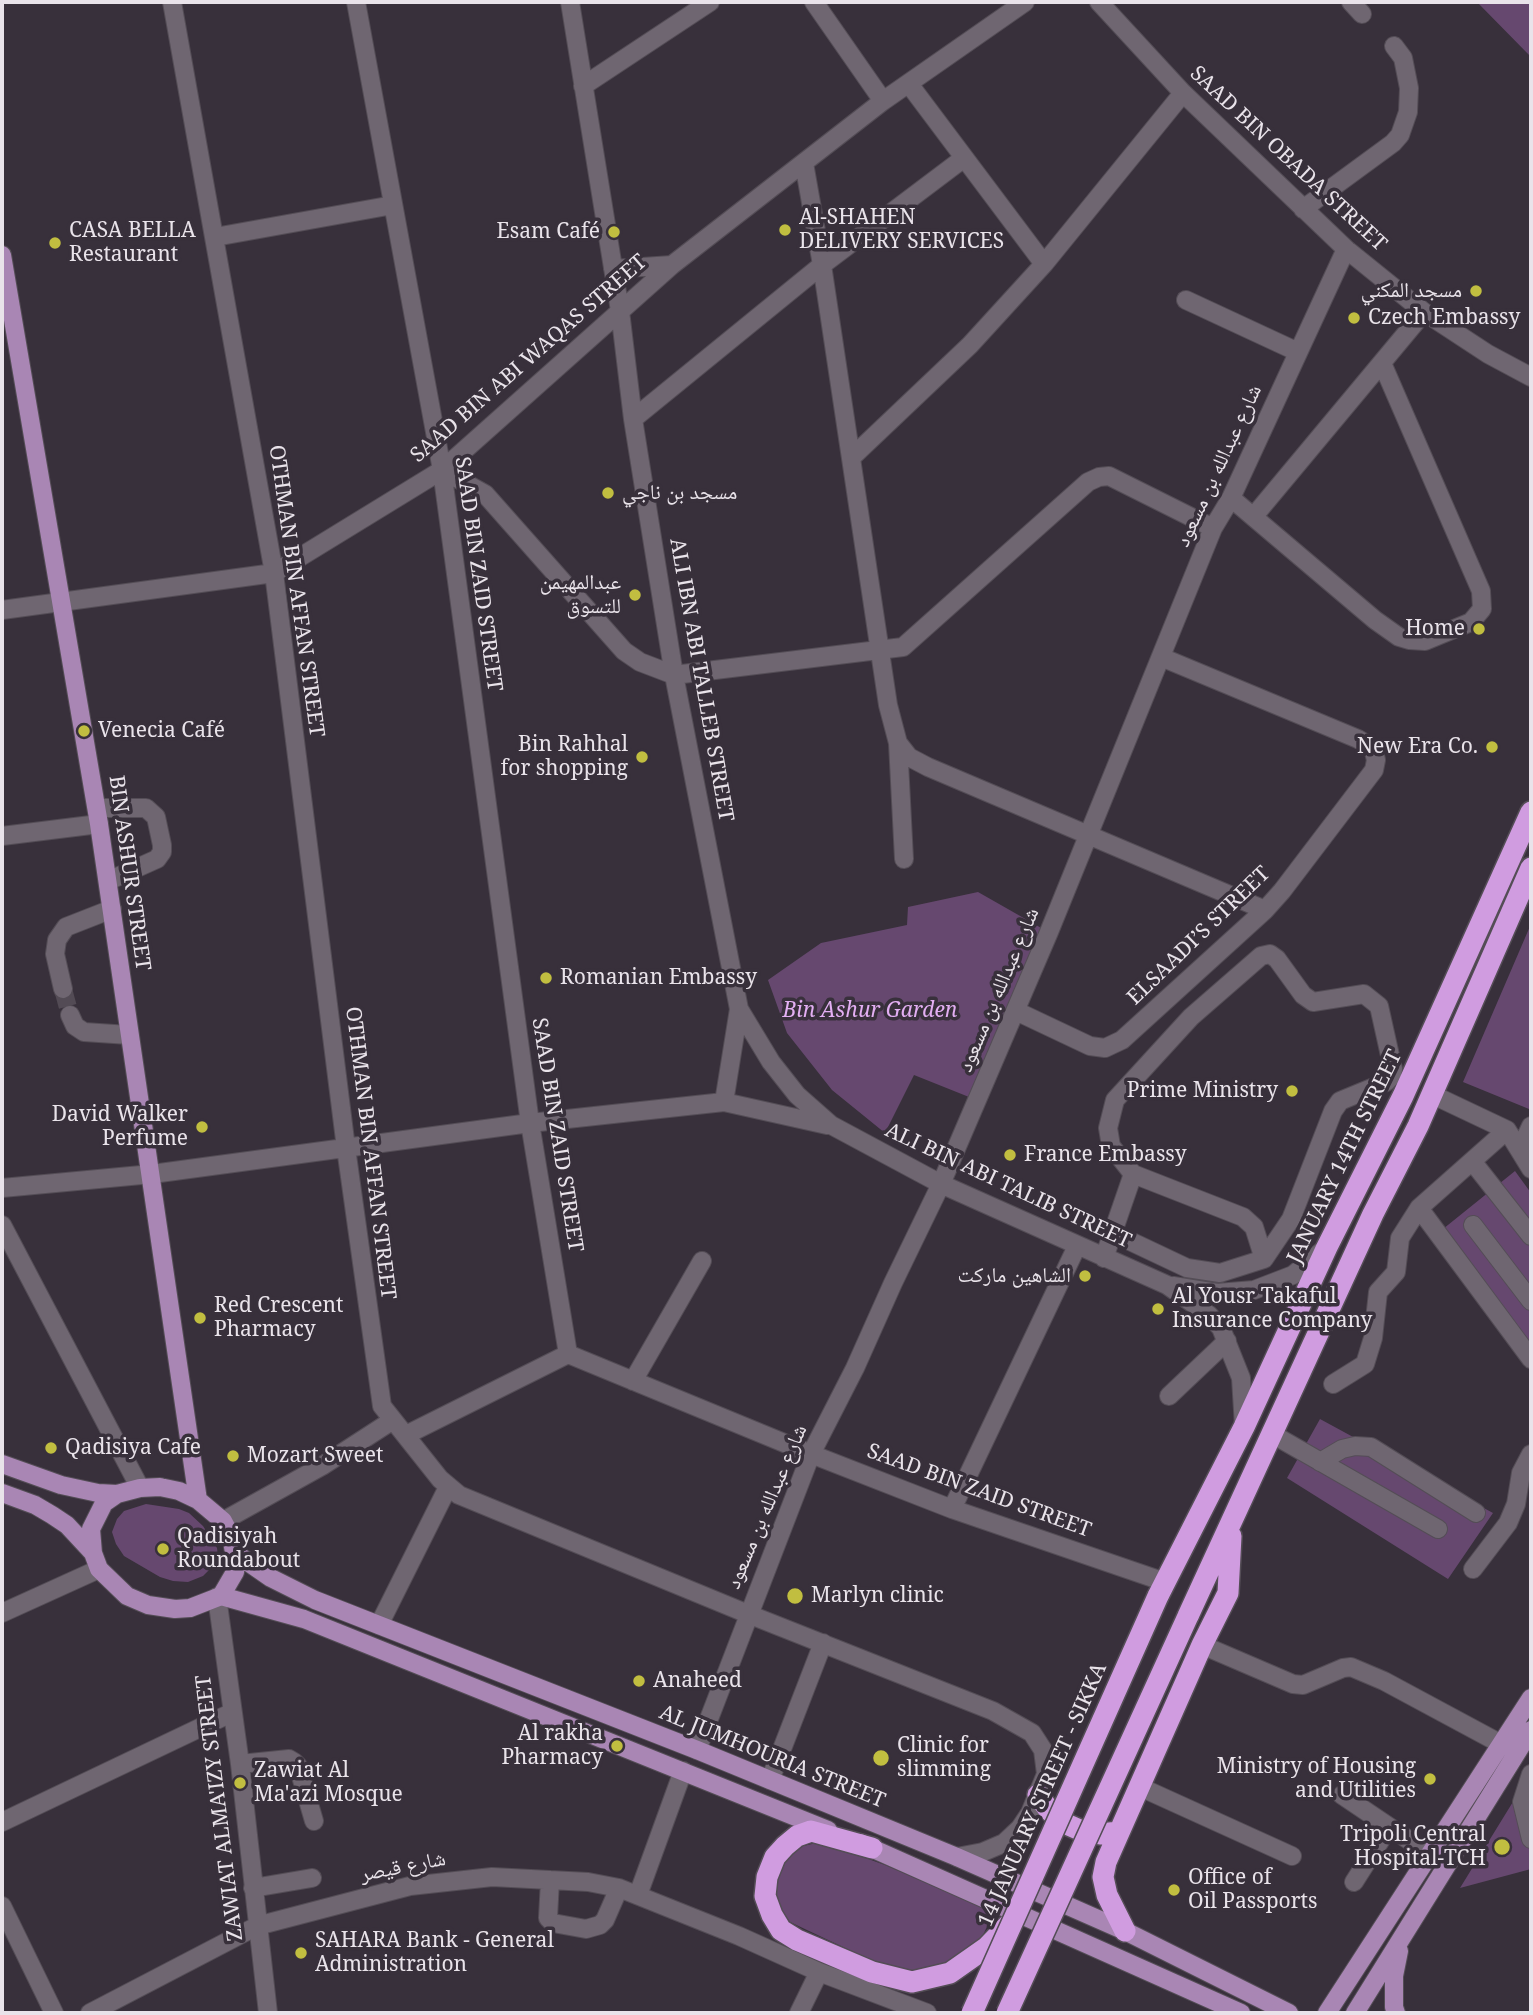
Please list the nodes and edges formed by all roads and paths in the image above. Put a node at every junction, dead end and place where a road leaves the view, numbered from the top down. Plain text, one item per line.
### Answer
1 (172, 2) edge
2 (356, 2) edge
3 (570, 2) edge
4 (710, 2) edge
5 (814, 2) edge
6 (1025, 2) edge
7 (1099, 2) edge
8 (1394, 46) dead end
9 (909, 84) junction
10 (583, 86) junction
11 (1183, 93) junction
12 (883, 101) junction
13 (964, 158) junction
14 (804, 163) junction
15 (393, 205) junction
16 (1303, 209) junction
17 (215, 237) junction
18 (1346, 249) junction
19 (2, 260) edge
20 (1044, 264) junction
21 (672, 265) junction
22 (822, 265) junction
23 (613, 270) junction
24 (1186, 300) dead end
25 (620, 311) junction
26 (1424, 312) junction
27 (1298, 352) junction
28 (1382, 363) junction
29 (1531, 377) edge
30 (633, 419) junction
31 (851, 458) junction
32 (442, 470) junction
33 (1231, 498) junction
34 (1254, 516) junction
35 (1213, 528) junction
36 (274, 573) junction
37 (63, 601) junction
38 (2, 610) edge
39 (881, 649) junction
40 (1161, 657) junction
41 (674, 674) junction
42 (898, 743) junction
43 (1531, 812) edge
44 (98, 816) junction
45 (2, 836) edge
46 (1087, 836) junction
47 (904, 859) dead end
48 (1531, 868) edge
49 (108, 881) junction
50 (112, 909) junction
51 (1265, 910) junction
52 (63, 989) tunnel mouth
53 (740, 1009) junction
54 (1016, 1011) junction
55 (70, 1015) tunnel mouth
56 (129, 1035) junction
57 (1432, 1094) junction
58 (724, 1102) junction
59 (530, 1123) junction
60 (831, 1125) junction
61 (1531, 1126) edge
62 (1507, 1130) junction
63 (346, 1148) junction
64 (1520, 1150) junction
65 (1472, 1161) junction
66 (1531, 1169) edge
67 (152, 1174) junction
68 (1133, 1174) junction
69 (942, 1184) junction
70 (2, 1188) edge
71 (1419, 1208) junction
72 (2, 1225) edge
73 (1474, 1225) dead end
74 (1113, 1233) junction
75 (1531, 1236) edge
76 (1077, 1246) junction
77 (1327, 1247) junction
78 (1104, 1258) junction
79 (1264, 1259) junction
80 (702, 1261) dead end
81 (1167, 1285) junction
82 (1531, 1301) edge
83 (1227, 1341) junction
84 (568, 1353) junction
85 (1531, 1359) edge
86 (633, 1381) junction
87 (1333, 1384) dead end
88 (1169, 1396) dead end
89 (393, 1420) junction
90 (1244, 1427) junction
91 (1272, 1434) junction
92 (406, 1435) junction
93 (811, 1454) junction
94 (1531, 1454) edge
95 (1320, 1462) junction
96 (2, 1464) edge
97 (448, 1487) junction
98 (140, 1488) junction
99 (2, 1493) edge
100 (117, 1494) junction
101 (198, 1500) junction
102 (952, 1509) junction
103 (1476, 1513) dead end
104 (223, 1521) junction
105 (1232, 1523) junction
106 (1438, 1529) dead end
107 (235, 1553) junction
108 (96, 1561) junction
109 (1473, 1569) dead end
110 (1162, 1589) junction
111 (219, 1596) junction
112 (2, 1613) edge
113 (748, 1614) junction
114 (379, 1625) junction
115 (823, 1643) junction
116 (1202, 1645) junction
117 (1531, 1698) edge
118 (231, 1713) junction
119 (1531, 1730) edge
120 (1503, 1745) junction
121 (697, 1750) junction
122 (240, 1764) junction
123 (683, 1771) junction
124 (1531, 1774) edge
125 (770, 1780) junction
126 (1140, 1787) junction
127 (1038, 1795) junction
128 (1342, 1796) dead end
129 (314, 1821) dead end
130 (2, 1822) edge
131 (1389, 1827) junction
132 (1119, 1832) junction
133 (1531, 1839) edge
134 (872, 1848) junction
135 (1431, 1855) junction
136 (1292, 1856) dead end
137 (957, 1857) junction
138 (312, 1878) dead end
139 (550, 1880) junction
140 (1354, 1882) dead end
141 (253, 1888) junction
142 (619, 1888) junction
143 (638, 1895) junction
144 (2, 1906) edge
145 (1016, 1917) junction
146 (257, 1926) junction
147 (1125, 1931) junction
148 (1402, 1939) junction
149 (819, 1972) junction
150 (54, 2013) edge
151 (90, 2013) edge
152 (268, 2013) edge
153 (799, 2013) edge
154 (927, 2013) edge
155 (972, 2013) edge
156 (1007, 2013) edge
157 (1241, 2013) edge
158 (1289, 2013) edge
159 (1327, 2013) edge
160 (1355, 2013) edge
161 (1396, 2013) edge

1 - 17 street, OTHMAN BIN AFFAN STREET
2 - 15 street, SAAD BIN ZAID STREET
3 - 10 street, ALI IBN ABI TALLEB STREET
4 - 10 street
5 - 12 street
6 - 9 street, SAAD BIN ABI WAQAS STREET
7 - 11 street, SAAD BIN OBADA STREET
8 - 16 street
9 - 12 street, SAAD BIN ABI WAQAS STREET
9 - 13 street
10 - 23 street, ALI IBN ABI TALLEB STREET
11 - 16 street, SAAD BIN OBADA STREET
11 - 20 street
12 - 14 street, SAAD BIN ABI WAQAS STREET
13 - 20 street
13 - 22 street
14 - 21 street, SAAD BIN ABI WAQAS STREET
14 - 22 street
15 - 17 street
15 - 32 street, SAAD BIN ZAID STREET
16 - 18 street, SAAD BIN OBADA STREET
17 - 36 street, OTHMAN BIN AFFAN STREET
18 - 26 street, SAAD BIN OBADA STREET
18 - 27 street, شارع عبدالله بن مسعود
19 - 37 main road, BIN ASHUR STREET
20 - 31 street
21 - 23 street
21 - 25 street, SAAD BIN ABI WAQAS STREET
22 - 30 street
22 - 31 street
23 - 25 street, ALI IBN ABI TALLEB STREET
24 - 27 street
25 - 30 street, ALI IBN ABI TALLEB STREET
25 - 32 street, SAAD BIN ABI WAQAS STREET
26 - 28 street
26 - 29 street, SAAD BIN OBADA STREET
27 - 33 street, شارع عبدالله بن مسعود
28 - 34 street
28 - 34 street
30 - 41 street, ALI IBN ABI TALLEB STREET
31 - 39 street
32 - 36 street, SAAD BIN ABI WAQAS STREET
32 - 41 street
32 - 59 street, SAAD BIN ZAID STREET
33 - 34 street
33 - 35 street, شارع عبدالله بن مسعود
35 - 39 street
35 - 40 street, شارع عبدالله بن مسعود
36 - 37 street, SAAD BIN ABI WAQAS STREET
36 - 63 street, OTHMAN BIN AFFAN STREET
37 - 38 street, SAAD BIN ABI WAQAS STREET
37 - 44 main road, BIN ASHUR STREET
39 - 41 street
39 - 42 street
40 - 46 street, شارع عبدالله بن مسعود
40 - 51 street, ELSAADI’S STREET
41 - 53 street, ALI IBN ABI TALLEB STREET
42 - 46 street
42 - 47 street
43 - 77 highway, JANUARY 14TH STREET
44 - 45 street
44 - 49 main road, BIN ASHUR STREET
44 - 49 street
46 - 51 street
46 - 54 street, شارع عبدالله بن مسعود
48 - 57 highway
49 - 50 main road, BIN ASHUR STREET
50 - 52 street
50 - 56 main road, BIN ASHUR STREET
51 - 54 street, ELSAADI’S STREET
53 - 58 street
53 - 60 street, ALI IBN ABI TALLEB STREET
54 - 69 street, شارع عبدالله بن مسعود
55 - 56 street
56 - 67 main road, BIN ASHUR STREET
57 - 62 street
57 - 91 highway
58 - 59 street
58 - 60 street
59 - 63 street
59 - 84 street, SAAD BIN ZAID STREET
60 - 69 street, ALI BIN ABI TALIB STREET
61 - 64 street
62 - 64 street
62 - 65 street
63 - 67 street
63 - 89 street, OTHMAN BIN AFFAN STREET
64 - 66 street
65 - 71 street
65 - 75 street
67 - 70 street
67 - 101 main road, BIN ASHUR STREET
68 - 74 street
68 - 79 street
68 - 79 street
69 - 76 street, ALI BIN ABI TALIB STREET
69 - 93 street, شارع عبدالله بن مسعود
71 - 85 street
71 - 87 street
72 - 98 street
73 - 82 street
74 - 78 street
74 - 79 street
76 - 78 street, ALI BIN ABI TALIB STREET
76 - 102 street
77 - 81 street, ALI BIN ABI TALIB STREET
77 - 90 highway, JANUARY 14TH STREET
78 - 81 street, ALI BIN ABI TALIB STREET
80 - 86 street
81 - 83 street, ALI BIN ABI TALIB STREET
83 - 88 street
83 - 90 street, ALI BIN ABI TALIB STREET
84 - 86 street, SAAD BIN ZAID STREET
84 - 92 street
86 - 93 street, SAAD BIN ZAID STREET
89 - 92 street, OTHMAN BIN AFFAN STREET
89 - 104 street
90 - 110 highway, JANUARY 14TH STREET
91 - 95 street
91 - 105 highway
92 - 97 street, OTHMAN BIN AFFAN STREET
93 - 102 street, SAAD BIN ZAID STREET
93 - 113 street, شارع عبدالله بن مسعود
94 - 109 street
95 - 103 street
95 - 106 street
96 - 100 main road
97 - 113 street, OTHMAN BIN AFFAN STREET
97 - 114 street
98 - 100 main road
98 - 101 main road
99 - 108 main road
100 - 108 main road
101 - 104 main road
102 - 110 street, SAAD BIN ZAID STREET
104 - 107 main road
105 - 116 highway
105 - 156 highway, bridge
107 - 111 main road
107 - 114 main road, AL JUMHOURIA STREET
108 - 111 main road
108 - 112 street
110 - 145 highway, 14 JANUARY STREET - SIKKA, bridge
111 - 118 street, ZAWIAT ALMA'IZY STREET
111 - 123 main road
113 - 115 street, OTHMAN BIN AFFAN STREET
113 - 121 street, شارع عبدالله بن مسعود
114 - 121 main road, AL JUMHOURIA STREET
115 - 125 street
115 - 127 street, OTHMAN BIN AFFAN STREET
116 - 120 street
116 - 126 highway
117 - 120 main road
118 - 122 street, ZAWIAT ALMA'IZY STREET
118 - 130 street
119 - 148 main road
120 - 135 main road
121 - 125 main road, AL JUMHOURIA STREET
122 - 129 street
122 - 141 street, ZAWIAT ALMA'IZY STREET
123 - 134 main road
123 - 143 street
124 - 133 street
125 - 137 main road, AL JUMHOURIA STREET
126 - 132 highway
126 - 136 street
127 - 132 highway
127 - 137 street, OTHMAN BIN AFFAN STREET
128 - 131 street
131 - 135 street
131 - 140 street
132 - 147 highway
134 - 145 highway, bridge
134 - 157 main road
135 - 159 main road
137 - 147 main road, AL JUMHOURIA STREET
138 - 141 street
139 - 142 street, شارع قيصر
139 - 142 street
139 - 146 street, شارع قيصر
141 - 146 street, ZAWIAT ALMA'IZY STREET
142 - 143 street, شارع قيصر
143 - 149 street, شارع قيصر
144 - 150 street
145 - 155 highway, 14 JANUARY STREET - SIKKA, bridge
146 - 151 street, شارع قيصر
146 - 152 street, ZAWIAT ALMA'IZY STREET
147 - 158 main road, AL JUMHOURIA STREET
148 - 160 main road
148 - 161 main road
149 - 153 street
149 - 154 street, شارع قيصر

